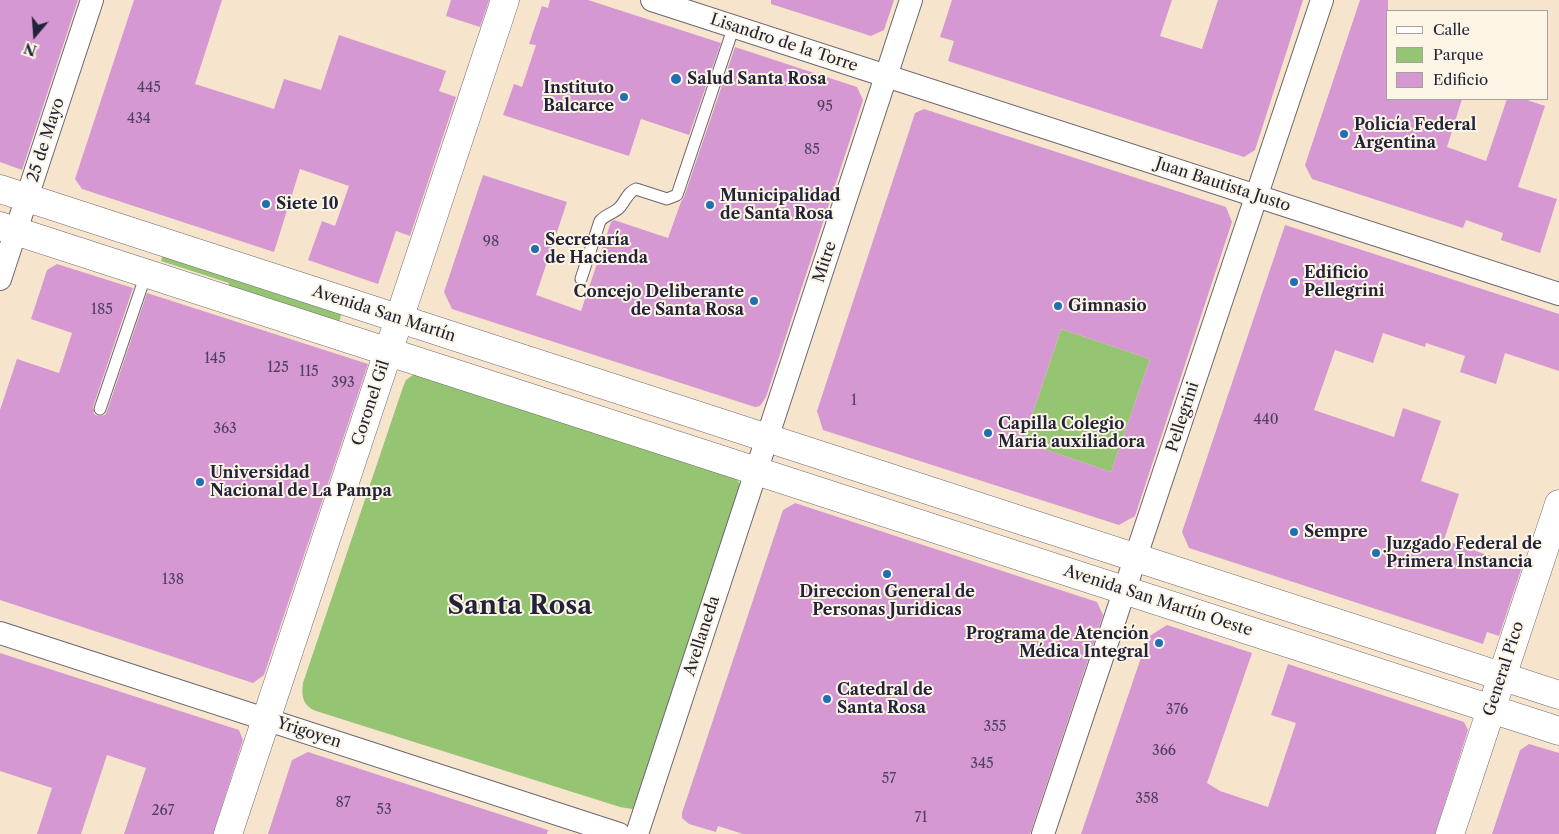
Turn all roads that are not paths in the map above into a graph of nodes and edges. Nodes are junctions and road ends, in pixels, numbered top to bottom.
1 (92, 0) edge
2 (505, 0) edge
3 (652, 0) edge
4 (911, 0) edge
5 (1322, 0) edge
6 (734, 26) junction
7 (886, 76) junction
8 (0, 189) edge
9 (1257, 196) junction
10 (27, 198) junction
11 (8, 229) edge
12 (146, 274) junction
13 (0, 279) edge
14 (580, 279) dead end
15 (1559, 294) edge
16 (399, 319) junction
17 (388, 352) junction
18 (544, 366) junction
19 (622, 391) junction
20 (533, 399) junction
21 (100, 408) dead end
22 (611, 425) junction
23 (767, 438) junction
24 (756, 471) junction
25 (1559, 504) edge
26 (1136, 558) junction
27 (1125, 591) junction
28 (0, 633) edge
29 (1502, 676) junction
30 (1559, 695) edge
31 (1491, 709) junction
32 (266, 720) junction
33 (1559, 731) edge
34 (228, 834) edge
35 (619, 834) edge
36 (637, 834) edge
37 (1044, 834) edge
38 (1450, 834) edge

1 - 10 street, 25 de Mayo
2 - 16 main road, Coronel Gil
3 - 6 street, Lisandro de la Torre
4 - 7 street, Mitre
5 - 9 street, Pellegrini
6 - 7 street, Lisandro de la Torre
6 - 14 lane
7 - 9 street, Juan Bautista Justo
7 - 23 street, Mitre
8 - 10 main road, Avenida San Martín
9 - 15 street, Juan Bautista Justo
9 - 26 street, Pellegrini
10 - 11 street, 25 de Mayo
10 - 16 main road, Avenida San Martín
11 - 12 main road
11 - 13 street, 25 de Mayo
12 - 17 main road
12 - 21 lane
16 - 17 main road, Coronel Gil
16 - 18 main road, Avenida San Martín
17 - 20 main road
17 - 32 main road, Coronel Gil
18 - 19 main road, Avenida San Martín
18 - 20 main road
19 - 22 main road
19 - 23 main road, Avenida San Martín
20 - 22 main road
22 - 24 main road
23 - 24 street, Avellaneda
23 - 26 main road
24 - 27 main road, Avenida San Martín Oeste
24 - 36 street, Avellaneda
25 - 29 main road, General Pico
26 - 27 street, Pellegrini
26 - 29 main road
27 - 31 main road, Avenida San Martín Oeste
27 - 37 street, Pellegrini
28 - 32 street, Yrigoyen
29 - 30 main road
29 - 31 main road, General Pico
31 - 33 main road, Avenida San Martín Oeste
31 - 38 main road, General Pico
32 - 34 main road, Coronel Gil
32 - 35 street, Yrigoyen

